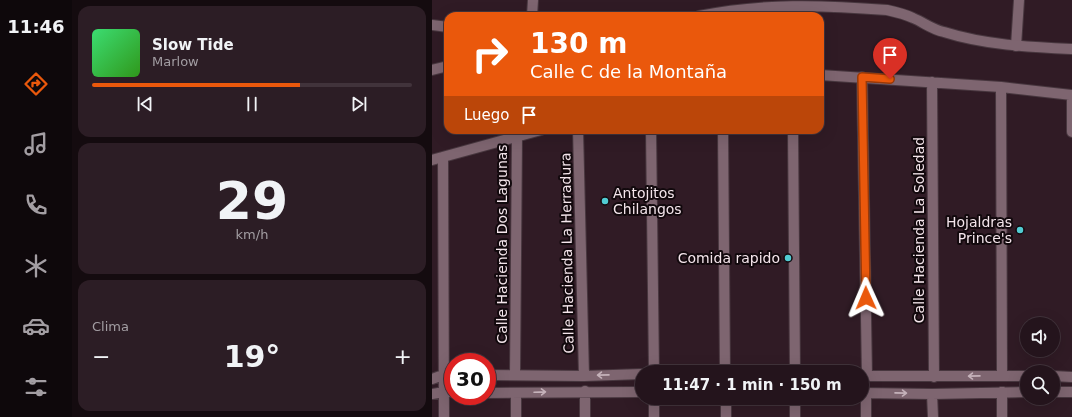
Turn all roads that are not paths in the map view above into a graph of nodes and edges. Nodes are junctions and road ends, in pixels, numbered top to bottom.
1 (533, 0) edge
2 (1018, 0) edge
3 (532, 12) edge
4 (728, 12) edge
5 (432, 25) edge
6 (444, 26) edge
7 (1016, 46) junction
8 (1072, 49) edge
9 (444, 67) edge
10 (432, 70) edge
11 (824, 75) edge
12 (862, 77) junction
13 (932, 82) junction
14 (1001, 87) junction
15 (1072, 95) edge
16 (1072, 132) edge
17 (527, 134) edge
18 (578, 134) edge
19 (651, 134) edge
20 (723, 134) edge
21 (793, 134) edge
22 (517, 137) junction
23 (443, 157) junction
24 (432, 160) edge
25 (447, 353) edge
26 (654, 365) edge
27 (725, 365) edge
28 (795, 365) edge
29 (865, 365) edge
30 (635, 374) edge
31 (496, 375) edge
32 (515, 375) junction
33 (444, 376) edge
34 (584, 376) junction
35 (869, 376) edge
36 (1002, 376) junction
37 (1020, 376) edge
38 (1060, 376) edge
39 (934, 377) junction
40 (1072, 377) edge
41 (432, 379) edge
42 (585, 391) junction
43 (444, 392) edge
44 (496, 392) edge
45 (635, 392) edge
46 (1002, 392) junction
47 (1020, 392) edge
48 (1060, 392) edge
49 (1072, 392) edge
50 (516, 393) junction
51 (869, 393) edge
52 (432, 394) edge
53 (932, 394) junction
54 (446, 405) edge
55 (654, 405) edge
56 (726, 405) edge
57 (795, 405) edge
58 (865, 405) edge
59 (444, 417) edge
60 (516, 417) edge
61 (585, 417) edge
62 (654, 417) edge
63 (726, 417) edge
64 (795, 417) edge
65 (866, 417) edge
66 (933, 417) edge
67 (1002, 417) edge

1 - 3 street
2 - 7 street
4 - 7 street
5 - 6 street
7 - 8 street
9 - 10 street
11 - 12 street
12 - 13 street
12 - 29 street
13 - 14 street
13 - 39 street, Calle Hacienda La Soledad
14 - 15 street
14 - 36 street
15 - 16 street
17 - 22 street
18 - 34 street, Calle Hacienda La Herradura
19 - 26 street
20 - 27 street
21 - 28 street
22 - 23 street
22 - 32 street, Calle Hacienda Dos Lagunas
23 - 24 street
23 - 25 street
30 -> 34 street
31 - 32 street
32 - 34 street
33 - 41 street
35 - 39 street
36 - 37 street
36 -> 39 street
38 - 40 street
42 - 45 street
50 -> 42 street
42 - 61 street
43 - 52 street
44 - 50 street
46 - 47 street
46 - 53 street
46 - 67 street
48 - 49 street
50 - 60 street
51 -> 53 street
53 - 66 street
54 - 59 street
55 - 62 street
56 - 63 street
57 - 64 street
58 - 65 street

